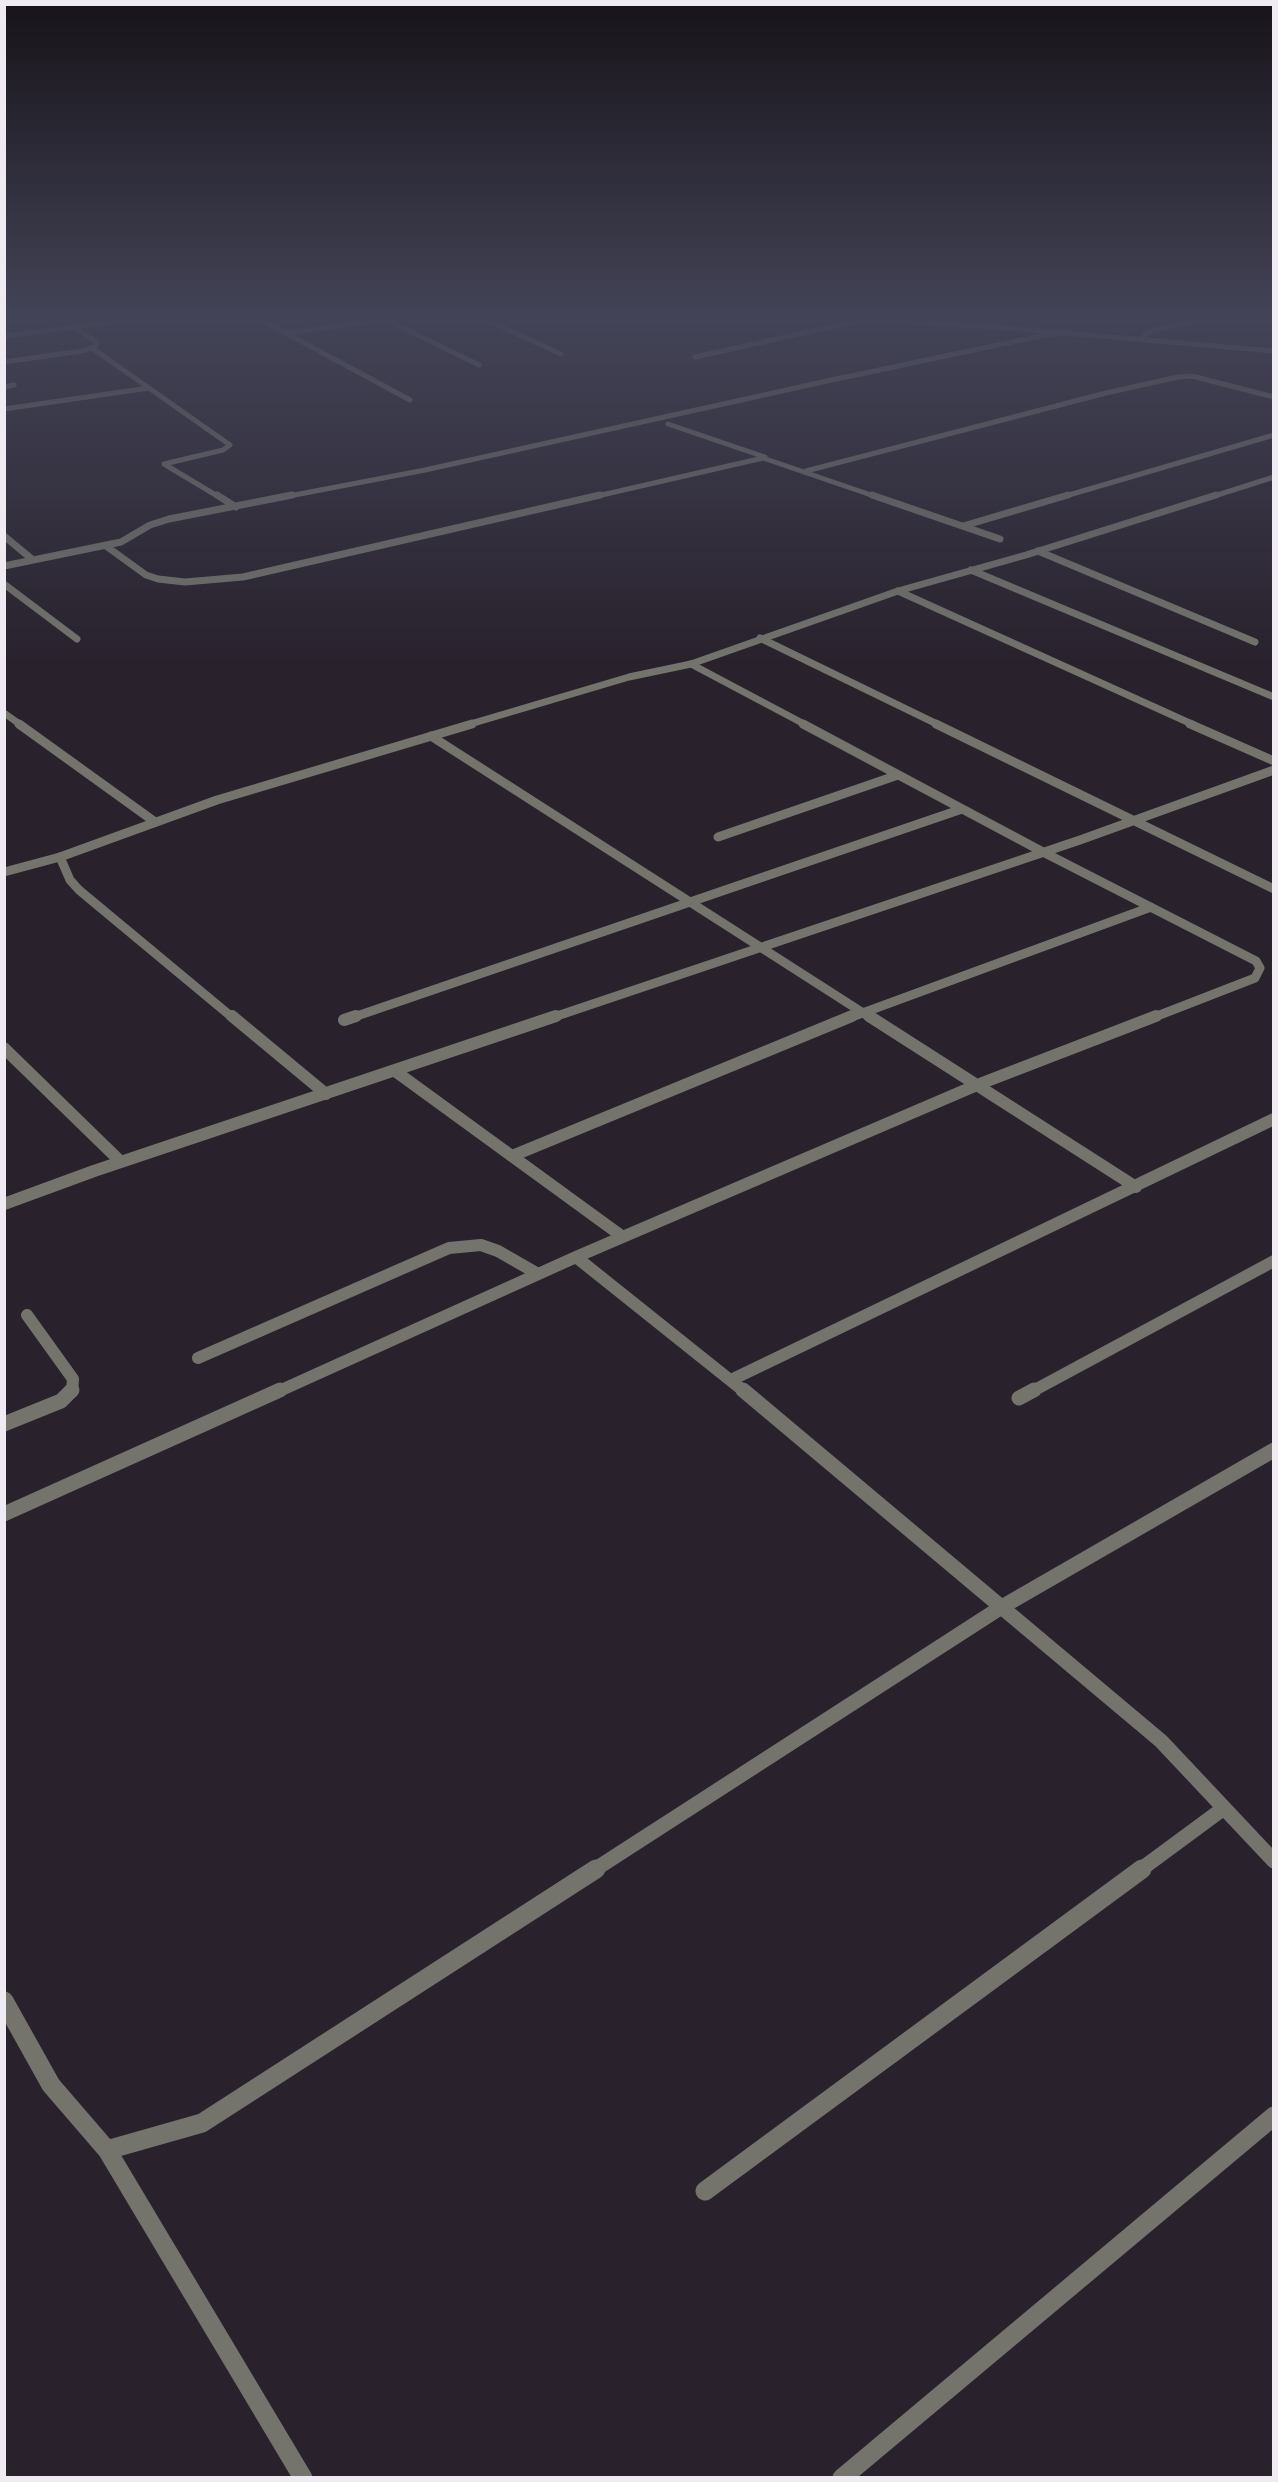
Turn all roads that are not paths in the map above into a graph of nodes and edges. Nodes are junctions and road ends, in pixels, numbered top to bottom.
1 (214, 434) edge
2 (589, 434) edge
3 (696, 434) edge
4 (950, 434) edge
5 (1274, 435) edge
6 (766, 458) junction
7 (805, 472) junction
8 (1273, 477) edge
9 (236, 507) junction
10 (963, 526) junction
11 (4, 536) edge
12 (1000, 539) dead end
13 (106, 546) junction
14 (1038, 551) junction
15 (33, 560) junction
16 (4, 566) edge
17 (971, 570) junction
18 (4, 584) edge
19 (898, 591) junction
20 (760, 638) junction
21 (77, 639) dead end
22 (1255, 642) dead end
23 (691, 664) junction
24 (1274, 697) edge
25 (4, 713) edge
26 (431, 736) junction
27 (1274, 761) edge
28 (1274, 770) edge
29 (898, 775) junction
30 (962, 809) junction
31 (1133, 820) junction
32 (155, 822) junction
33 (718, 837) dead end
34 (1043, 852) junction
35 (60, 857) junction
36 (4, 872) edge
37 (1274, 889) edge
38 (690, 902) junction
39 (1151, 907) junction
40 (761, 948) junction
41 (862, 1012) junction
42 (344, 1020) dead end
43 (4, 1048) edge
44 (395, 1071) junction
45 (977, 1086) junction
46 (326, 1094) junction
47 (1274, 1119) edge
48 (512, 1156) junction
49 (122, 1162) junction
50 (1136, 1186) junction
51 (4, 1204) edge
52 (623, 1237) junction
53 (576, 1257) junction
54 (1274, 1261) edge
55 (538, 1274) junction
56 (27, 1315) dead end
57 (198, 1358) dead end
58 (732, 1380) junction
59 (1019, 1398) dead end
60 (4, 1424) edge
61 (1274, 1450) edge
62 (4, 1514) edge
63 (1000, 1608) junction
64 (1224, 1808) junction
65 (1274, 1861) edge
66 (4, 2001) edge
67 (1274, 2116) edge
68 (107, 2150) junction
69 (705, 2191) dead end
70 (303, 2478) edge
71 (842, 2478) edge

1 - 9 street
2 - 9 street
3 - 6 street
4 - 7 street
5 - 10 street
6 - 7 street
6 - 13 street
7 - 10 street
8 - 14 street
9 - 13 street
10 - 12 street
11 - 15 street
13 - 15 street
14 - 17 street
14 - 22 street
15 - 16 street
17 - 19 street
17 - 24 street
18 - 21 street
19 - 20 street
19 - 27 street
20 - 23 street
20 - 31 street
23 - 26 street
23 - 29 street
25 - 32 street
26 - 32 street
26 - 38 street
28 - 31 street
29 - 30 street
29 - 33 street
30 - 34 street
30 - 38 street
31 - 34 street
31 - 37 street
32 - 35 street
34 - 39 street
34 - 40 street
35 - 36 street
35 - 46 street
38 - 40 street
38 - 42 street
39 - 41 street
39 - 45 street
40 - 41 street
40 - 44 street
41 - 45 street
41 - 48 street
43 - 49 street
44 - 46 street
44 - 48 street
45 - 50 street
45 - 52 street
46 - 49 street
47 - 50 street
48 - 52 street
49 - 51 street
50 - 58 street
52 - 53 street
53 - 55 street
53 - 58 street
54 - 59 street
55 - 57 street
55 - 62 street
56 - 60 street
58 - 63 street
61 - 63 street
63 - 64 street
63 - 68 street
64 - 65 street
64 - 69 street
66 - 68 street
67 - 71 street
68 - 70 street

